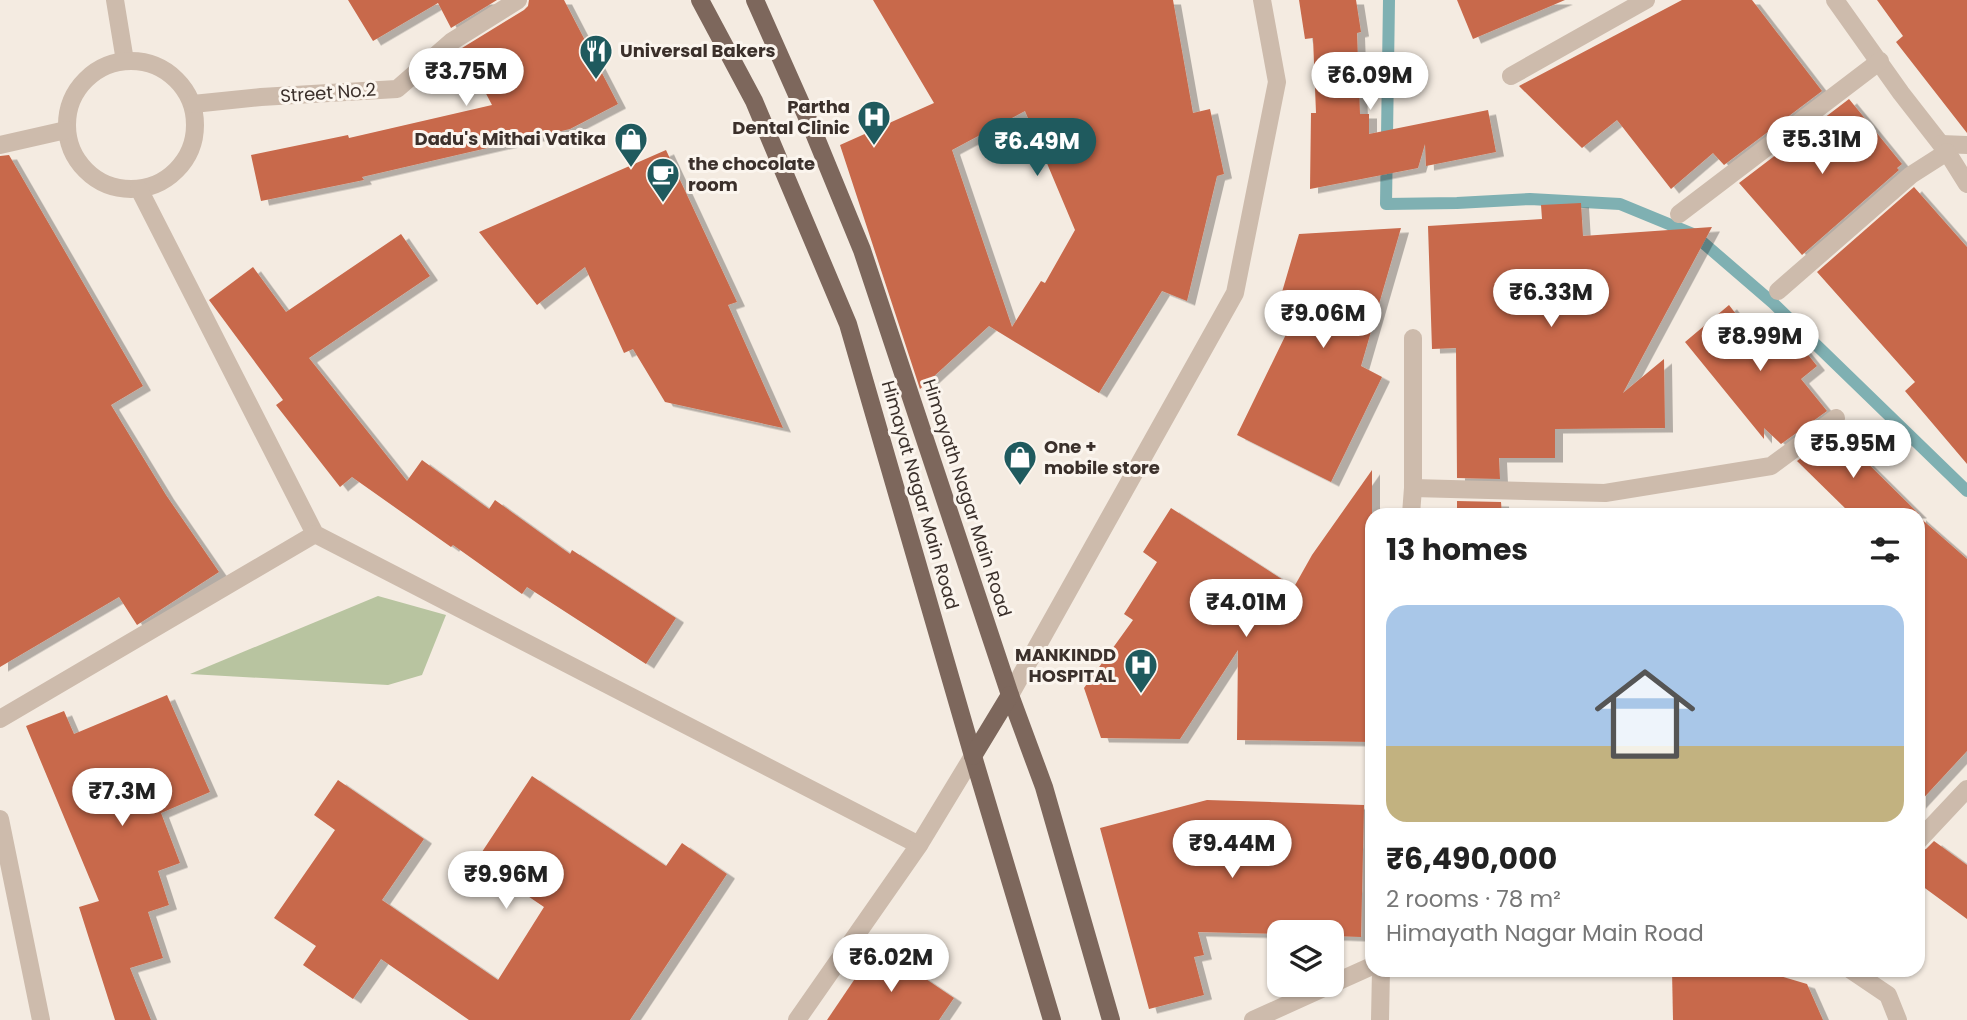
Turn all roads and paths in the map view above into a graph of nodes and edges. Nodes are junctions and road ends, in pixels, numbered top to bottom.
1 (115, 0) edge
2 (518, 0) edge
3 (700, 0) edge
4 (755, 0) edge
5 (1262, 0) edge
6 (1646, 0) edge
7 (1835, 0) edge
8 (125, 61) junction
9 (1880, 61) junction
10 (1511, 76) dead end
11 (193, 104) junction
12 (66, 130) junction
13 (0, 145) edge
14 (1967, 145) edge
15 (1944, 148) junction
16 (1967, 184) edge
17 (139, 189) junction
18 (1679, 214) dead end
19 (1778, 291) dead end
20 (1413, 338) dead end
21 (1836, 418) dead end
22 (1413, 488) junction
23 (1411, 508) edge
24 (315, 534) junction
25 (1010, 695) junction
26 (0, 719) edge
27 (973, 756) junction
28 (1967, 789) edge
29 (0, 819) edge
30 (1925, 834) edge
31 (919, 845) junction
32 (1365, 969) edge
33 (1381, 977) edge
34 (1861, 977) edge
35 (1344, 979) edge
36 (1304, 997) edge
37 (41, 1020) edge
38 (797, 1020) edge
39 (1052, 1020) edge
40 (1111, 1020) edge
41 (1253, 1020) edge
42 (1380, 1020) edge
43 (1898, 1020) edge

1 - 8 street
2 - 11 street, Street No.2
3 - 27 main road, Himayat Nagar Main Road
4 - 25 main road, Himayath Nagar Main Road
5 - 25 street
6 - 10 street
7 - 9 street
8 - 11 street
8 - 12 street
9 - 15 street
9 - 18 street
11 - 17 street
12 - 13 street
12 - 17 street
14 - 15 street
15 - 16 street
15 - 19 street
17 - 24 street
20 - 22 street
21 - 22 street
22 - 23 street
24 - 26 street
24 - 31 street
25 - 27 main road
25 - 40 main road, Himayath Nagar Main Road
27 - 31 street
27 - 39 main road, Himayat Nagar Main Road
28 - 30 street
29 - 37 street
31 - 38 street
32 - 35 street
33 - 42 street
34 - 43 street
36 - 41 street

